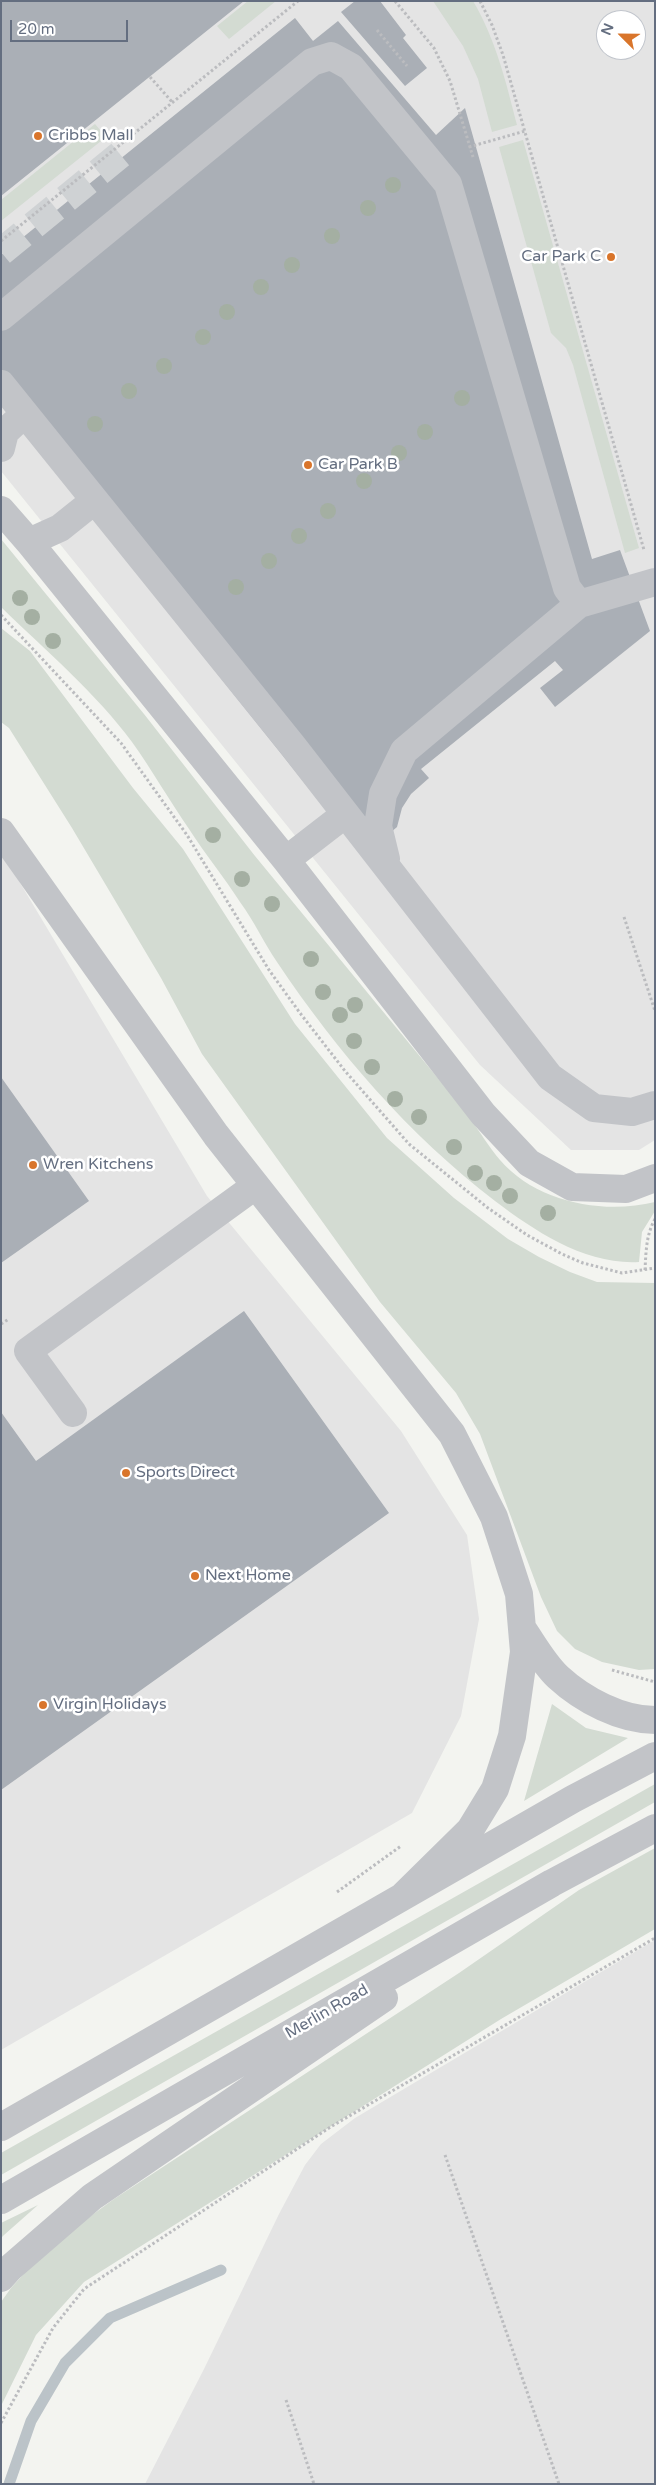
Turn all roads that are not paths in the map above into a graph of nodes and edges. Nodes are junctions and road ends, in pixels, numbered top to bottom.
1 (1, 317) edge
2 (1, 384) edge
3 (90, 504) dead end
4 (2, 507) edge
5 (29, 542) junction
6 (654, 582) edge
7 (579, 604) junction
8 (339, 819) dead end
9 (1, 832) edge
10 (286, 860) junction
11 (388, 868) junction
12 (655, 1106) edge
13 (655, 1178) edge
14 (255, 1186) junction
15 (73, 1412) dead end
16 (522, 1628) junction
17 (655, 1720) edge
18 (655, 1756) edge
19 (655, 1828) edge
20 (552, 1882) junction
21 (404, 1896) junction
22 (1, 2127) edge
23 (1, 2200) edge
24 (1, 2278) edge

1 - 7 street
2 - 11 street
3 - 5 street
4 - 5 street
5 - 10 street
6 - 7 street
7 - 11 street
8 - 10 street
9 - 14 street
10 - 13 street
11 - 12 street
14 - 15 street
14 - 16 street
16 - 17 street
16 - 21 street
18 - 21 street
19 - 20 street, Merlin Road
20 - 23 street, Merlin Road
20 - 24 street
21 - 22 street

